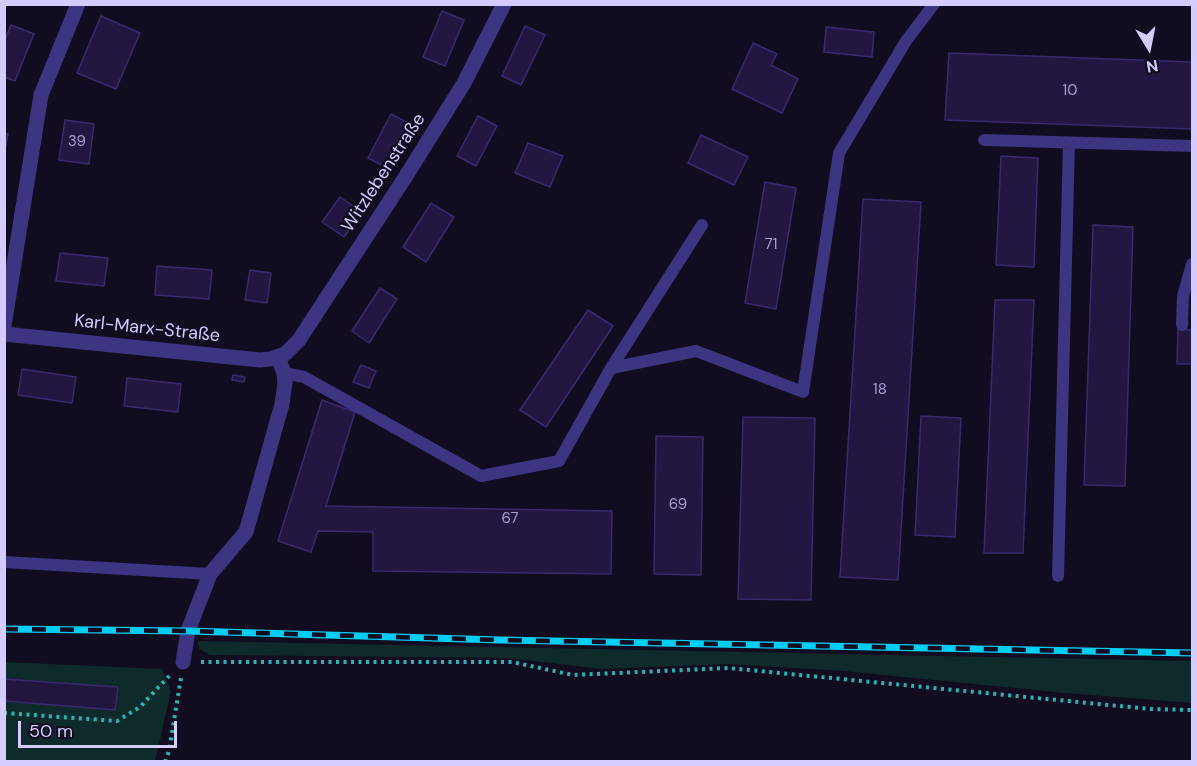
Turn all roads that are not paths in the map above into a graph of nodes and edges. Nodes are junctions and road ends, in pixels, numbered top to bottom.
1 (78, 4) edge
2 (504, 4) edge
3 (934, 4) edge
4 (984, 140) dead end
5 (1069, 143) junction
6 (1192, 146) edge
7 (702, 225) dead end
8 (1192, 264) edge
9 (1182, 325) dead end
10 (4, 326) edge
11 (4, 334) edge
12 (281, 356) junction
13 (611, 368) junction
14 (284, 373) junction
15 (4, 562) edge
16 (210, 574) junction
17 (1058, 576) dead end
18 (183, 662) road end

1 - 10 street
2 - 12 street, Witzlebenstraße
3 - 13 lane
4 - 5 lane
5 - 6 lane
5 - 17 lane
7 - 13 lane
8 - 9 lane
11 - 12 street, Karl-Marx-Straße
12 - 14 street
13 - 14 lane
14 - 16 street
15 - 16 lane
16 - 18 street

